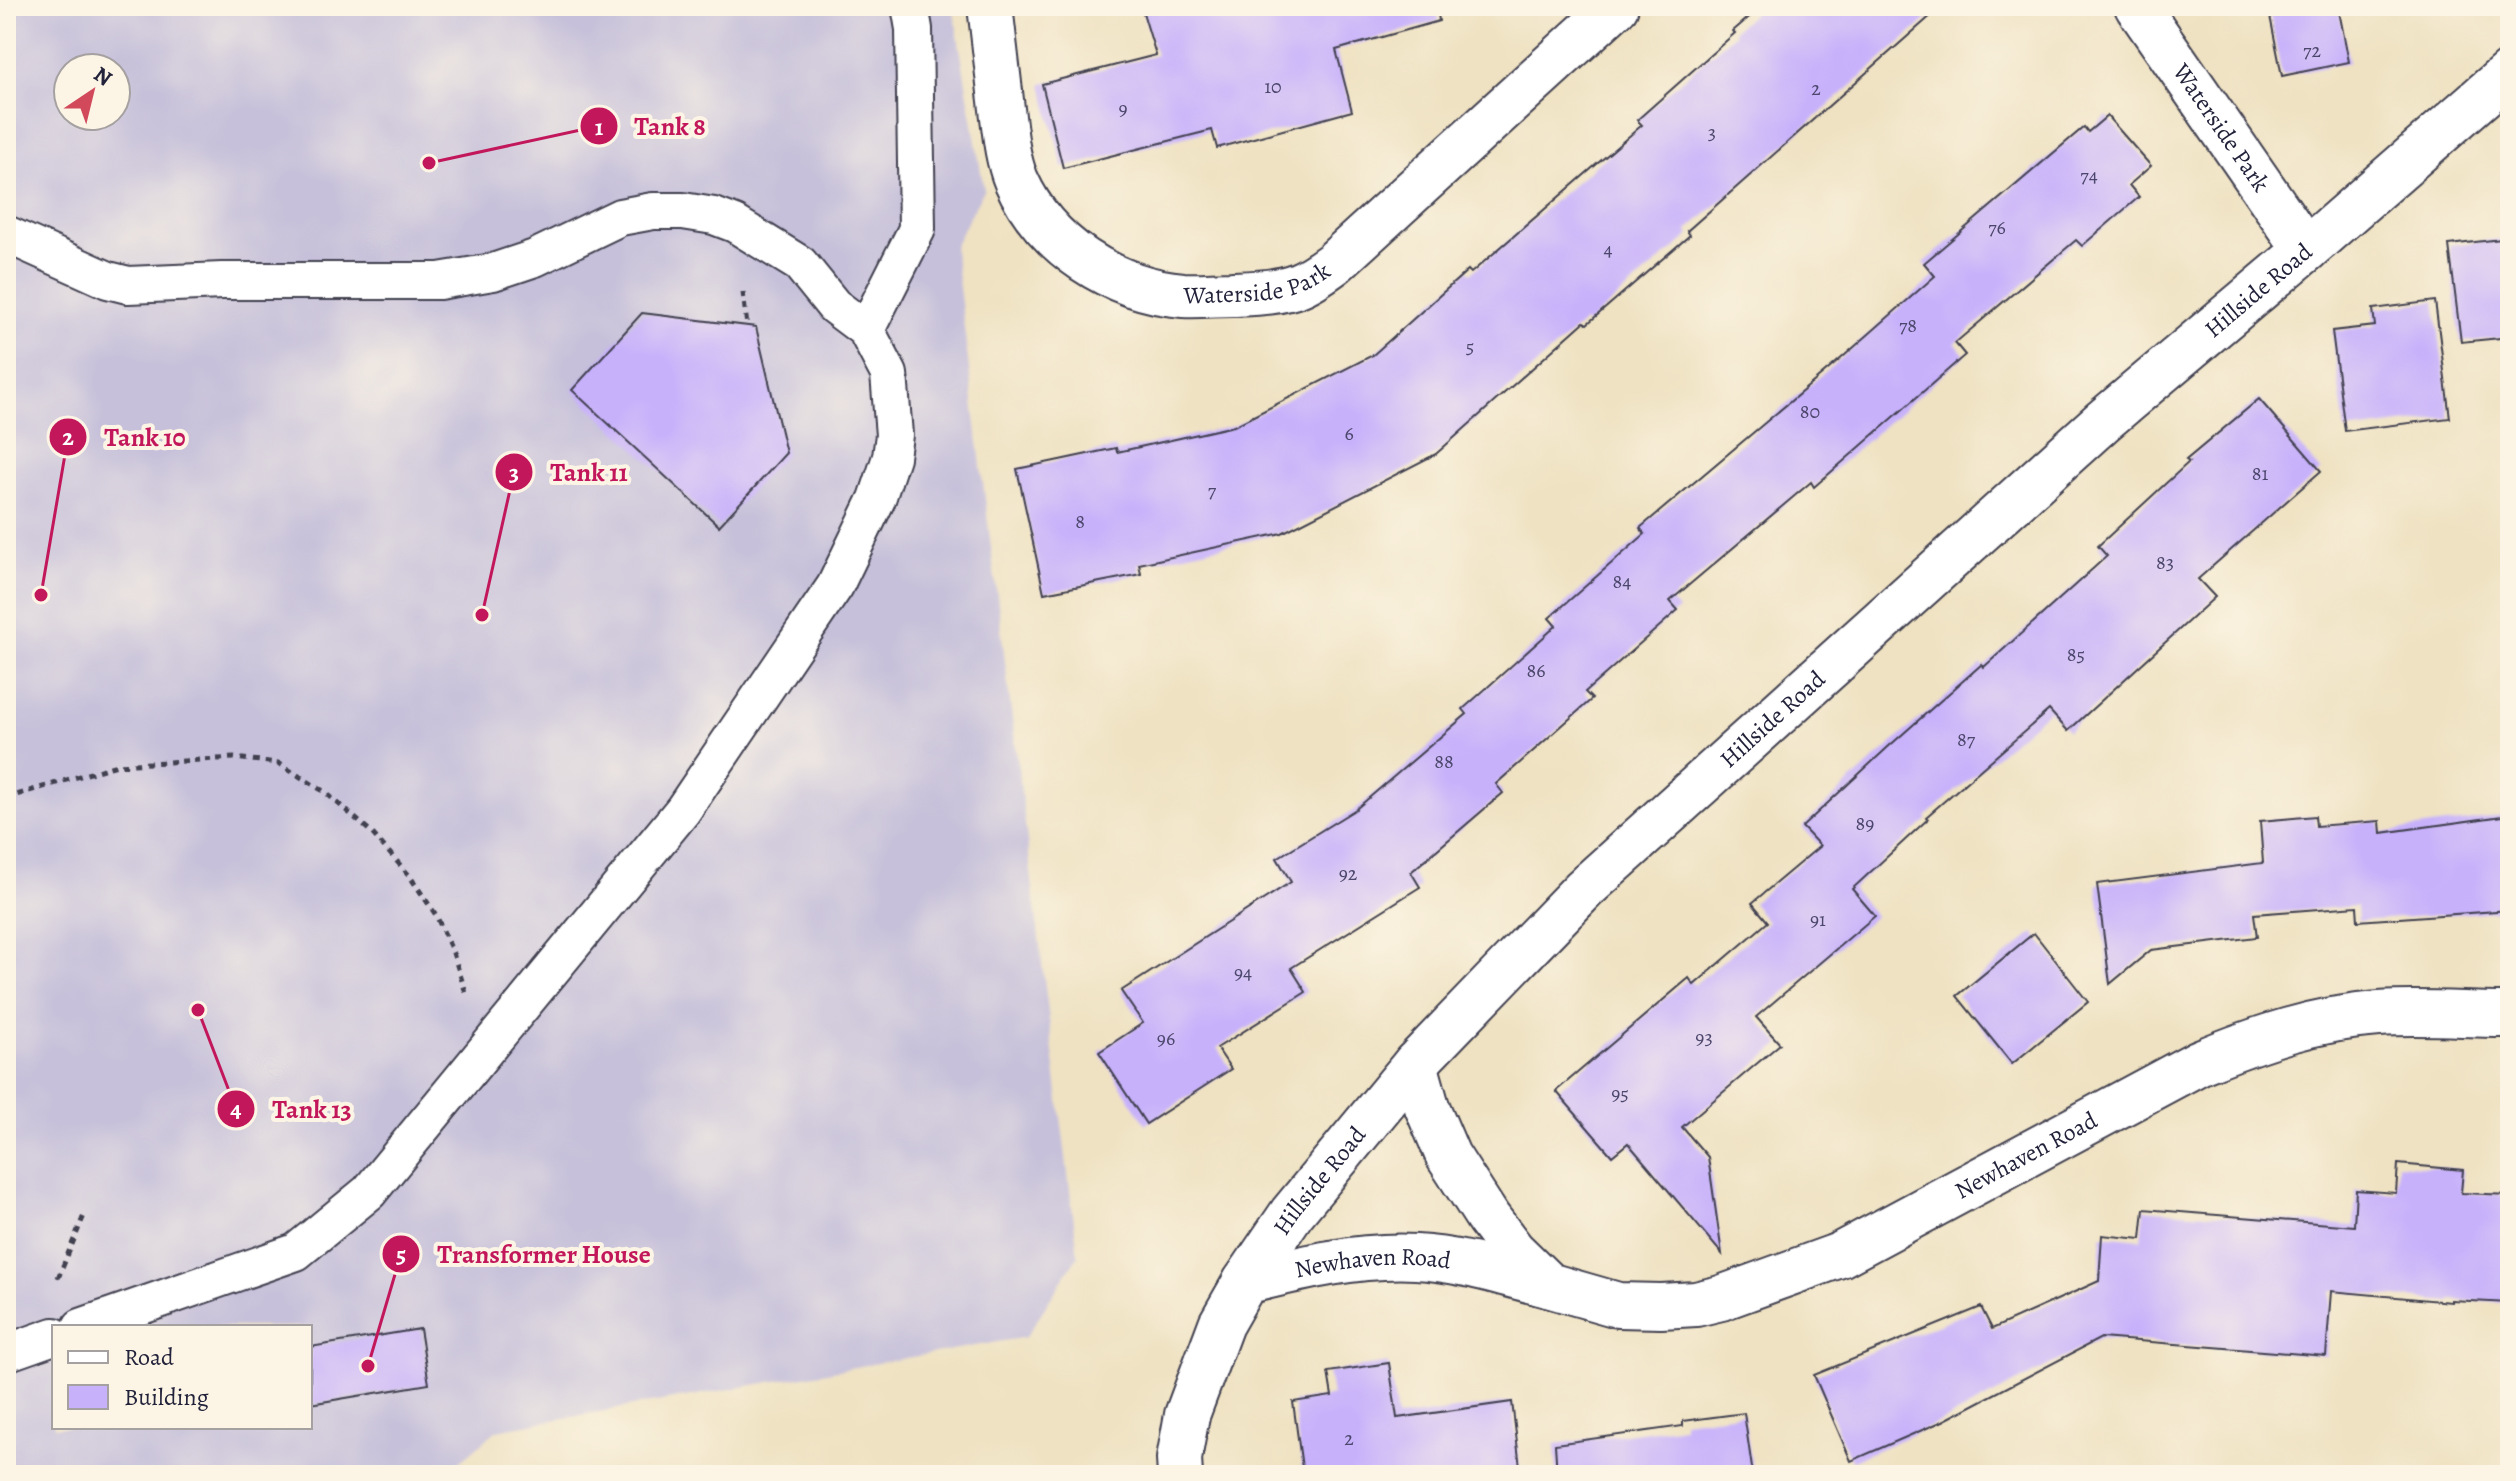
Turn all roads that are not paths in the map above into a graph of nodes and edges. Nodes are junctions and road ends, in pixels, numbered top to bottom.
1 (910, 6) edge
2 (990, 6) edge
3 (1616, 6) edge
4 (2137, 6) edge
5 (2510, 72) edge
6 (6, 234) edge
7 (2306, 250) junction
8 (866, 330) junction
9 (2510, 1015) edge
10 (1415, 1064) junction
11 (1245, 1282) junction
12 (1548, 1285) junction
13 (87, 1325) edge
14 (52, 1337) edge
15 (6, 1353) edge
16 (1180, 1475) edge

1 - 8 lane
2 - 3 street, Waterside Park
4 - 7 street, Waterside Park
5 - 7 street, Hillside Road
6 - 8 lane
7 - 10 street, Hillside Road
8 - 13 lane
9 - 12 street, Newhaven Road
10 - 11 street, Hillside Road
10 - 12 street, Newhaven Road
11 - 12 street, Newhaven Road
11 - 16 street, Hillside Road
14 - 15 lane

